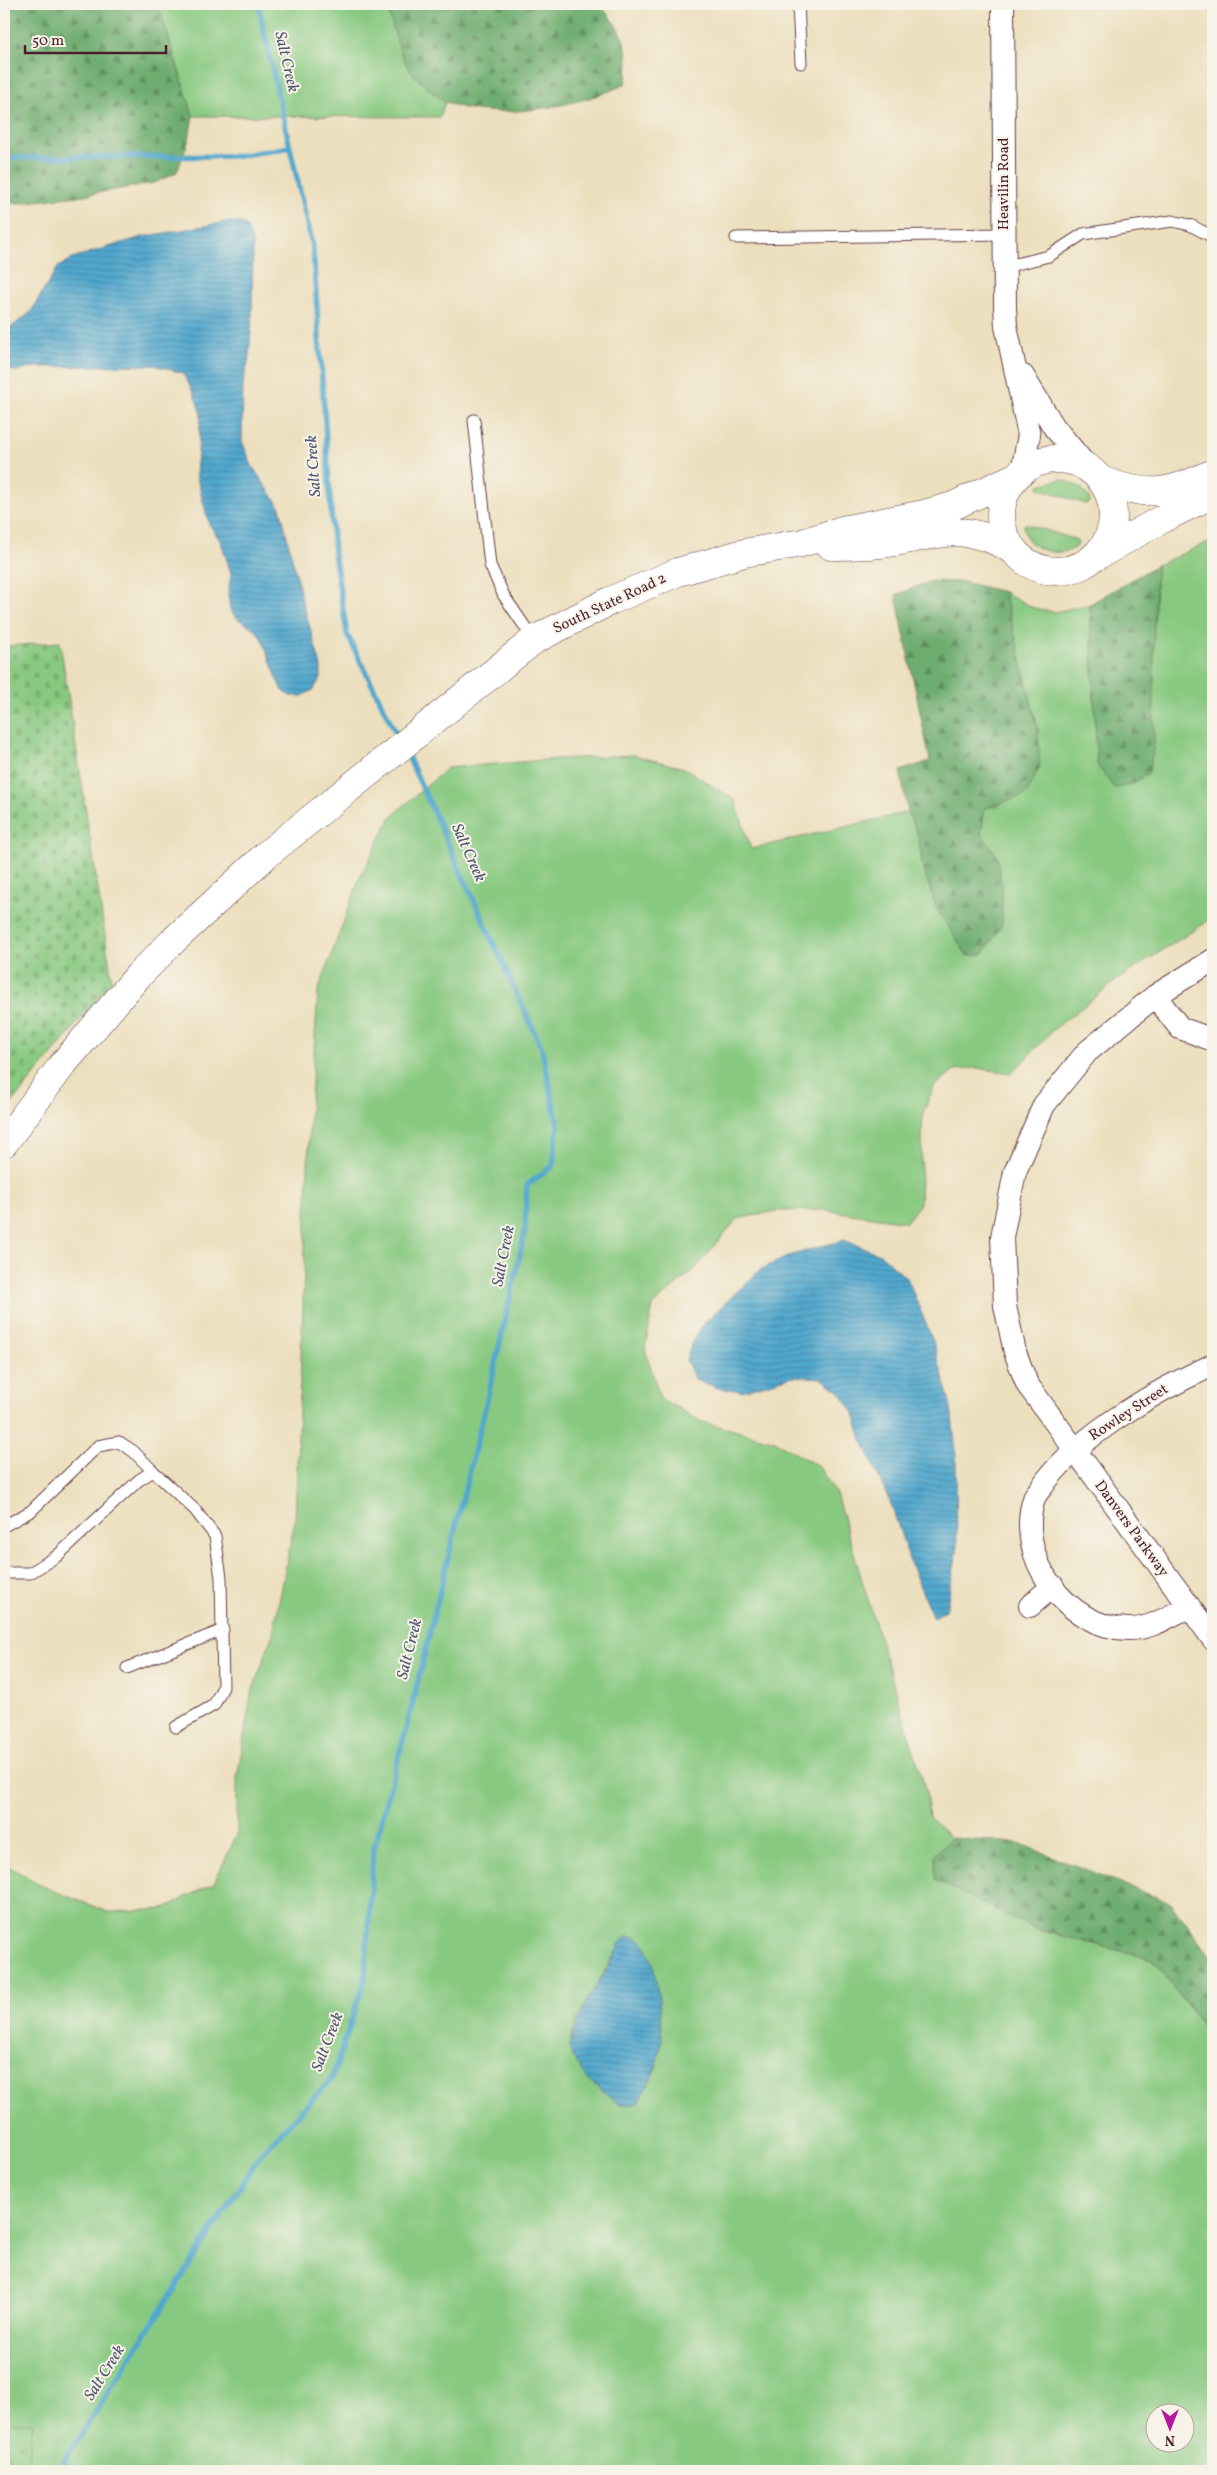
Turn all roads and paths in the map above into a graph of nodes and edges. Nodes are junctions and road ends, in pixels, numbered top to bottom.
1 (798, 4) edge
2 (1004, 4) edge
3 (801, 62) dead end
4 (1004, 234) junction
5 (1213, 237) edge
6 (736, 238) dead end
7 (1004, 267) junction
8 (1015, 362) junction
9 (474, 420) dead end
10 (1213, 473) edge
11 (1018, 474) junction
12 (1094, 474) junction
13 (1213, 494) edge
14 (802, 543) junction
15 (1011, 548) junction
16 (1096, 556) junction
17 (534, 640) junction
18 (1213, 960) edge
19 (1155, 996) junction
20 (1213, 1040) edge
21 (4, 1142) edge
22 (1213, 1364) edge
23 (1074, 1451) junction
24 (153, 1471) junction
25 (4, 1526) edge
26 (4, 1574) edge
27 (1053, 1586) junction
28 (1030, 1606) dead end
29 (1188, 1607) junction
30 (223, 1630) junction
31 (1213, 1639) edge
32 (127, 1668) dead end
33 (176, 1727) dead end

1 - 3 lane
2 - 4 street, Heavilin Road
4 - 6 lane
4 - 7 street, Heavilin Road
5 - 7 lane
7 - 8 street, Heavilin Road
8 - 11 street, Heavilin Road
8 - 12 street, Heavilin Road
9 - 17 lane
10 - 12 main road
11 - 12 main road
11 - 14 main road, South State Road 2
11 - 15 main road
12 - 16 main road
13 - 16 main road
14 - 15 main road, South State Road 2
14 - 17 main road, South State Road 2
15 - 16 main road
17 - 21 main road, South State Road 2
18 - 19 street, Danvers Parkway
19 - 20 street
19 - 23 street, Danvers Parkway
22 - 23 street, Rowley Street
23 - 27 street
23 - 29 street, Danvers Parkway
24 - 25 lane
24 - 26 lane
24 - 30 lane
27 - 28 street
27 - 29 street
29 - 31 street, Danvers Parkway
30 - 32 lane
30 - 33 lane

